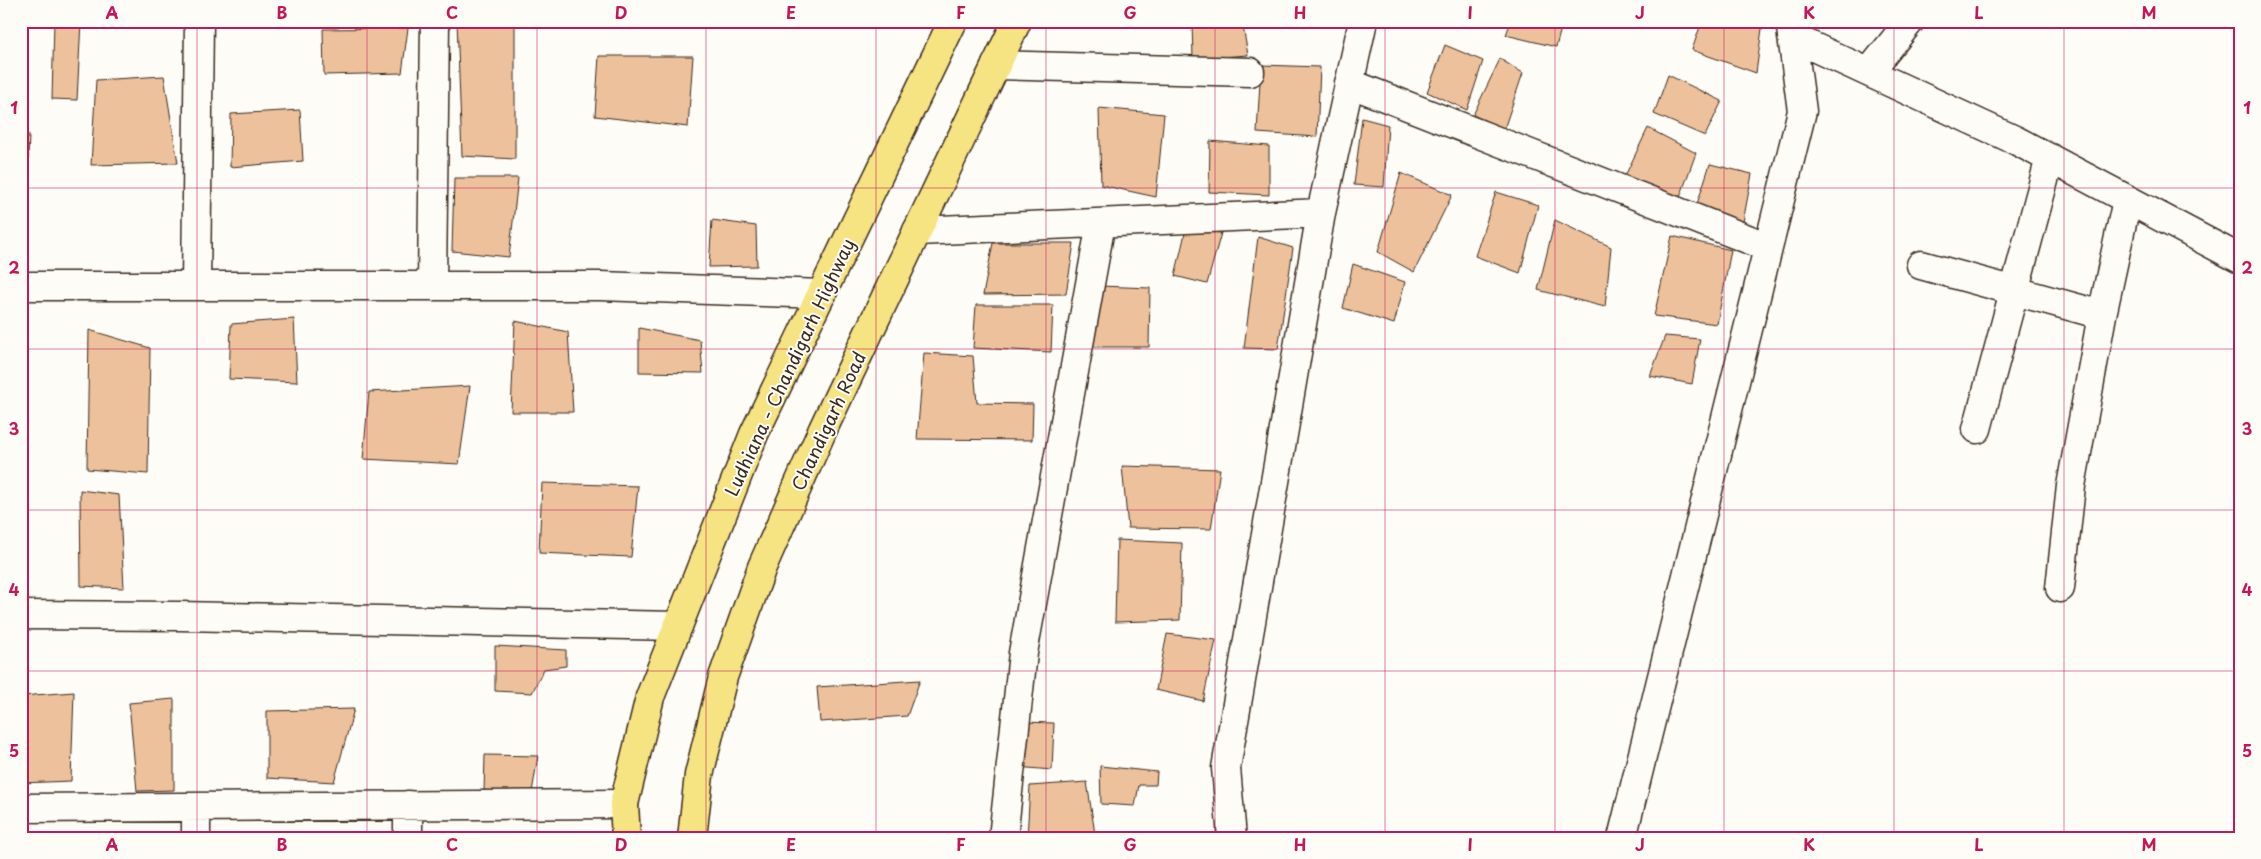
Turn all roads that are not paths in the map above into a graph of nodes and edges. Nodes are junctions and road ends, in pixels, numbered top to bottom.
1 (199, 21) edge
2 (435, 21) edge
3 (953, 21) edge
4 (1016, 21) edge
5 (1363, 21) edge
6 (1910, 21) edge
7 (1791, 29) edge
8 (996, 65) junction
9 (1250, 72) dead end
10 (1869, 72) junction
11 (1349, 83) junction
12 (2050, 158) junction
13 (2127, 200) junction
14 (1321, 213) junction
15 (1101, 223) junction
16 (917, 231) junction
17 (1768, 247) junction
18 (2240, 259) edge
19 (1920, 265) dead end
20 (21, 286) edge
21 (196, 286) junction
22 (432, 286) junction
23 (2014, 292) junction
24 (822, 294) junction
25 (2102, 315) junction
26 (1977, 429) dead end
27 (2060, 588) dead end
28 (21, 615) edge
29 (678, 626) junction
30 (624, 804) junction
31 (408, 805) junction
32 (196, 807) junction
33 (21, 808) edge
34 (196, 838) edge
35 (408, 838) edge
36 (626, 838) edge
37 (692, 838) edge
38 (1003, 838) edge
39 (1232, 838) edge
40 (1622, 838) edge

1 - 21 street
2 - 22 street
3 - 24 main road, Ludhiana - Chandigarh Highway
4 - 8 main road, Chandigarh Road
5 - 11 street
6 - 10 street
7 - 10 street
7 - 17 street
8 - 9 street
8 - 16 main road, Chandigarh Road
10 - 12 street
11 - 14 street
11 - 17 street
12 - 13 street
12 - 23 street
13 - 18 street
13 - 25 street
14 - 15 street
14 - 39 street
15 - 16 street
15 - 38 street
16 - 37 main road, Chandigarh Road
17 - 40 street
19 - 23 street
20 - 21 street
21 - 22 street
22 - 24 street
23 - 25 street
23 - 26 street
24 - 29 main road, Ludhiana - Chandigarh Highway
25 - 27 street
28 - 29 street
29 - 30 main road, Ludhiana - Chandigarh Highway
30 - 31 street
30 - 36 main road, Ludhiana - Chandigarh Highway
31 - 32 street
31 - 35 street
32 - 33 street
32 - 34 street

